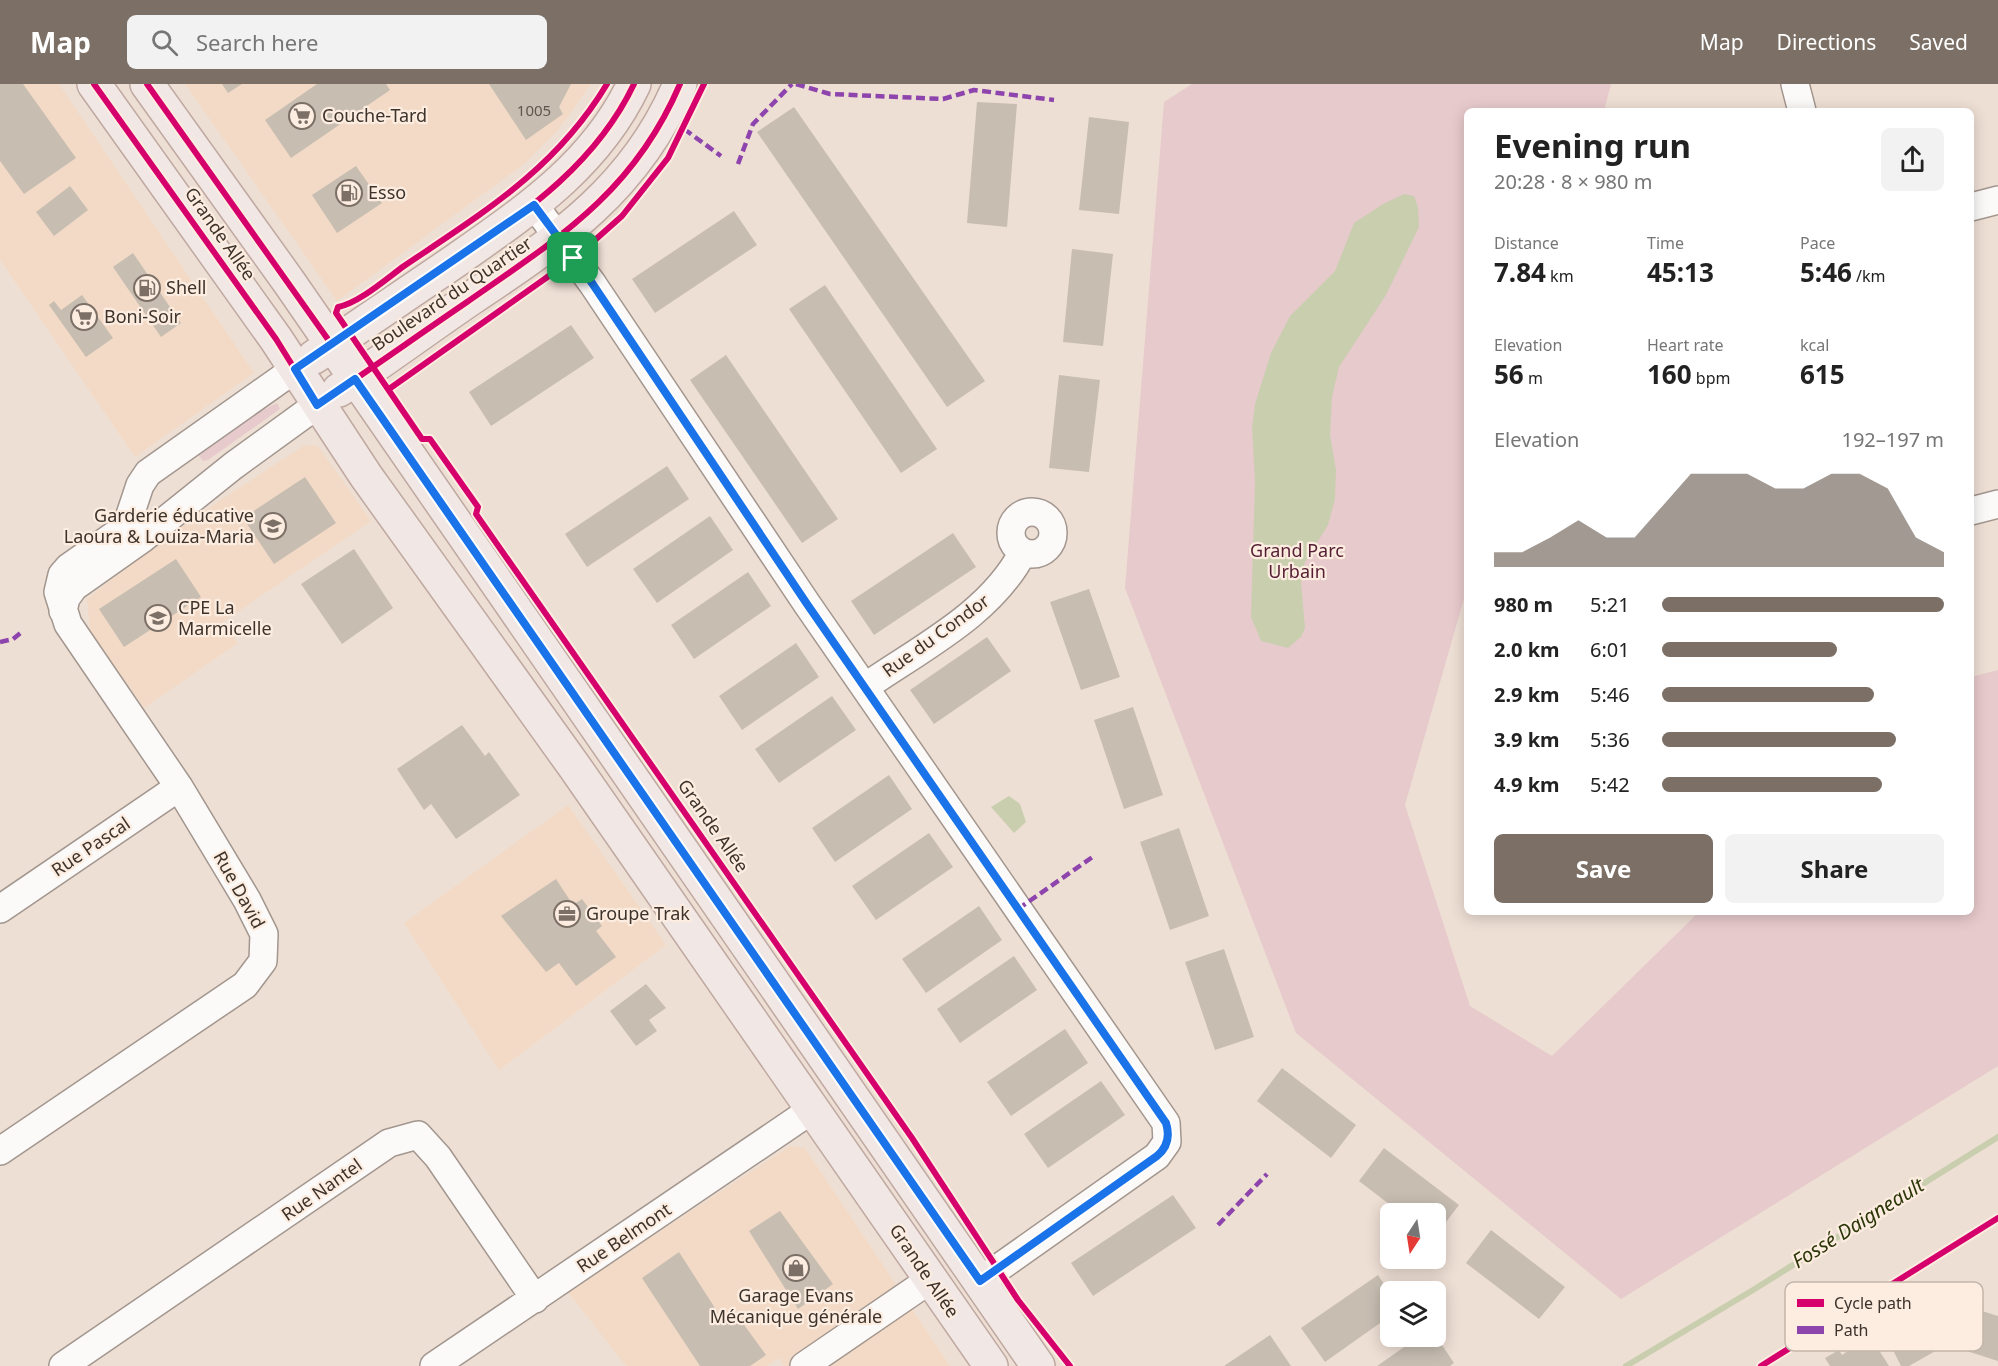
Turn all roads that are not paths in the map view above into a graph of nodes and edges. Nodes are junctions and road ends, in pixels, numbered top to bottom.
1 (94, 84) edge
2 (147, 84) edge
3 (634, 84) edge
4 (680, 84) edge
5 (1795, 84) edge
6 (1801, 108) edge
7 (1998, 200) edge
8 (534, 205) junction
9 (1974, 206) edge
10 (559, 238) junction
11 (332, 345) junction
12 (295, 369) junction
13 (355, 379) junction
14 (317, 405) junction
15 (1998, 504) edge
16 (1974, 510) edge
17 (1023, 552) dead end
18 (63, 610) junction
19 (865, 687) junction
20 (180, 787) junction
21 (1, 907) edge
22 (813, 1109) junction
23 (0, 1151) edge
24 (931, 1279) junction
25 (980, 1281) junction
26 (535, 1299) junction
27 (63, 1366) edge
28 (434, 1366) edge
29 (804, 1366) edge
30 (991, 1366) edge
31 (1038, 1366) edge

1 - 12 main road, Grande Allée
2 - 11 main road, Grande Allée
3 - 8 main road, Boulevard du Quartier
4 - 10 main road, Boulevard du Quartier
5 - 6 street
7 - 9 street
8 - 10 street
8 - 11 main road, Boulevard du Quartier
10 - 13 main road, Boulevard du Quartier
10 - 19 street
11 - 12 main road, Boulevard du Quartier
11 - 13 main road, Grande Allée
12 - 14 main road, Grande Allée
12 - 18 street
13 - 14 main road, Boulevard du Quartier
13 - 25 main road, Grande Allée
14 - 18 street
14 - 22 main road, Grande Allée
15 - 16 street
17 - 19 street, Rue du Condor
18 - 20 street, Rue David
19 - 25 street
20 - 21 street, Rue Pascal
20 - 23 street, Rue David
22 - 24 main road, Grande Allée
22 - 26 street, Rue Belmont
24 - 29 street
24 - 30 main road, Grande Allée
25 - 31 main road, Grande Allée
26 - 27 street, Rue Nantel
26 - 28 street, Rue Belmont

